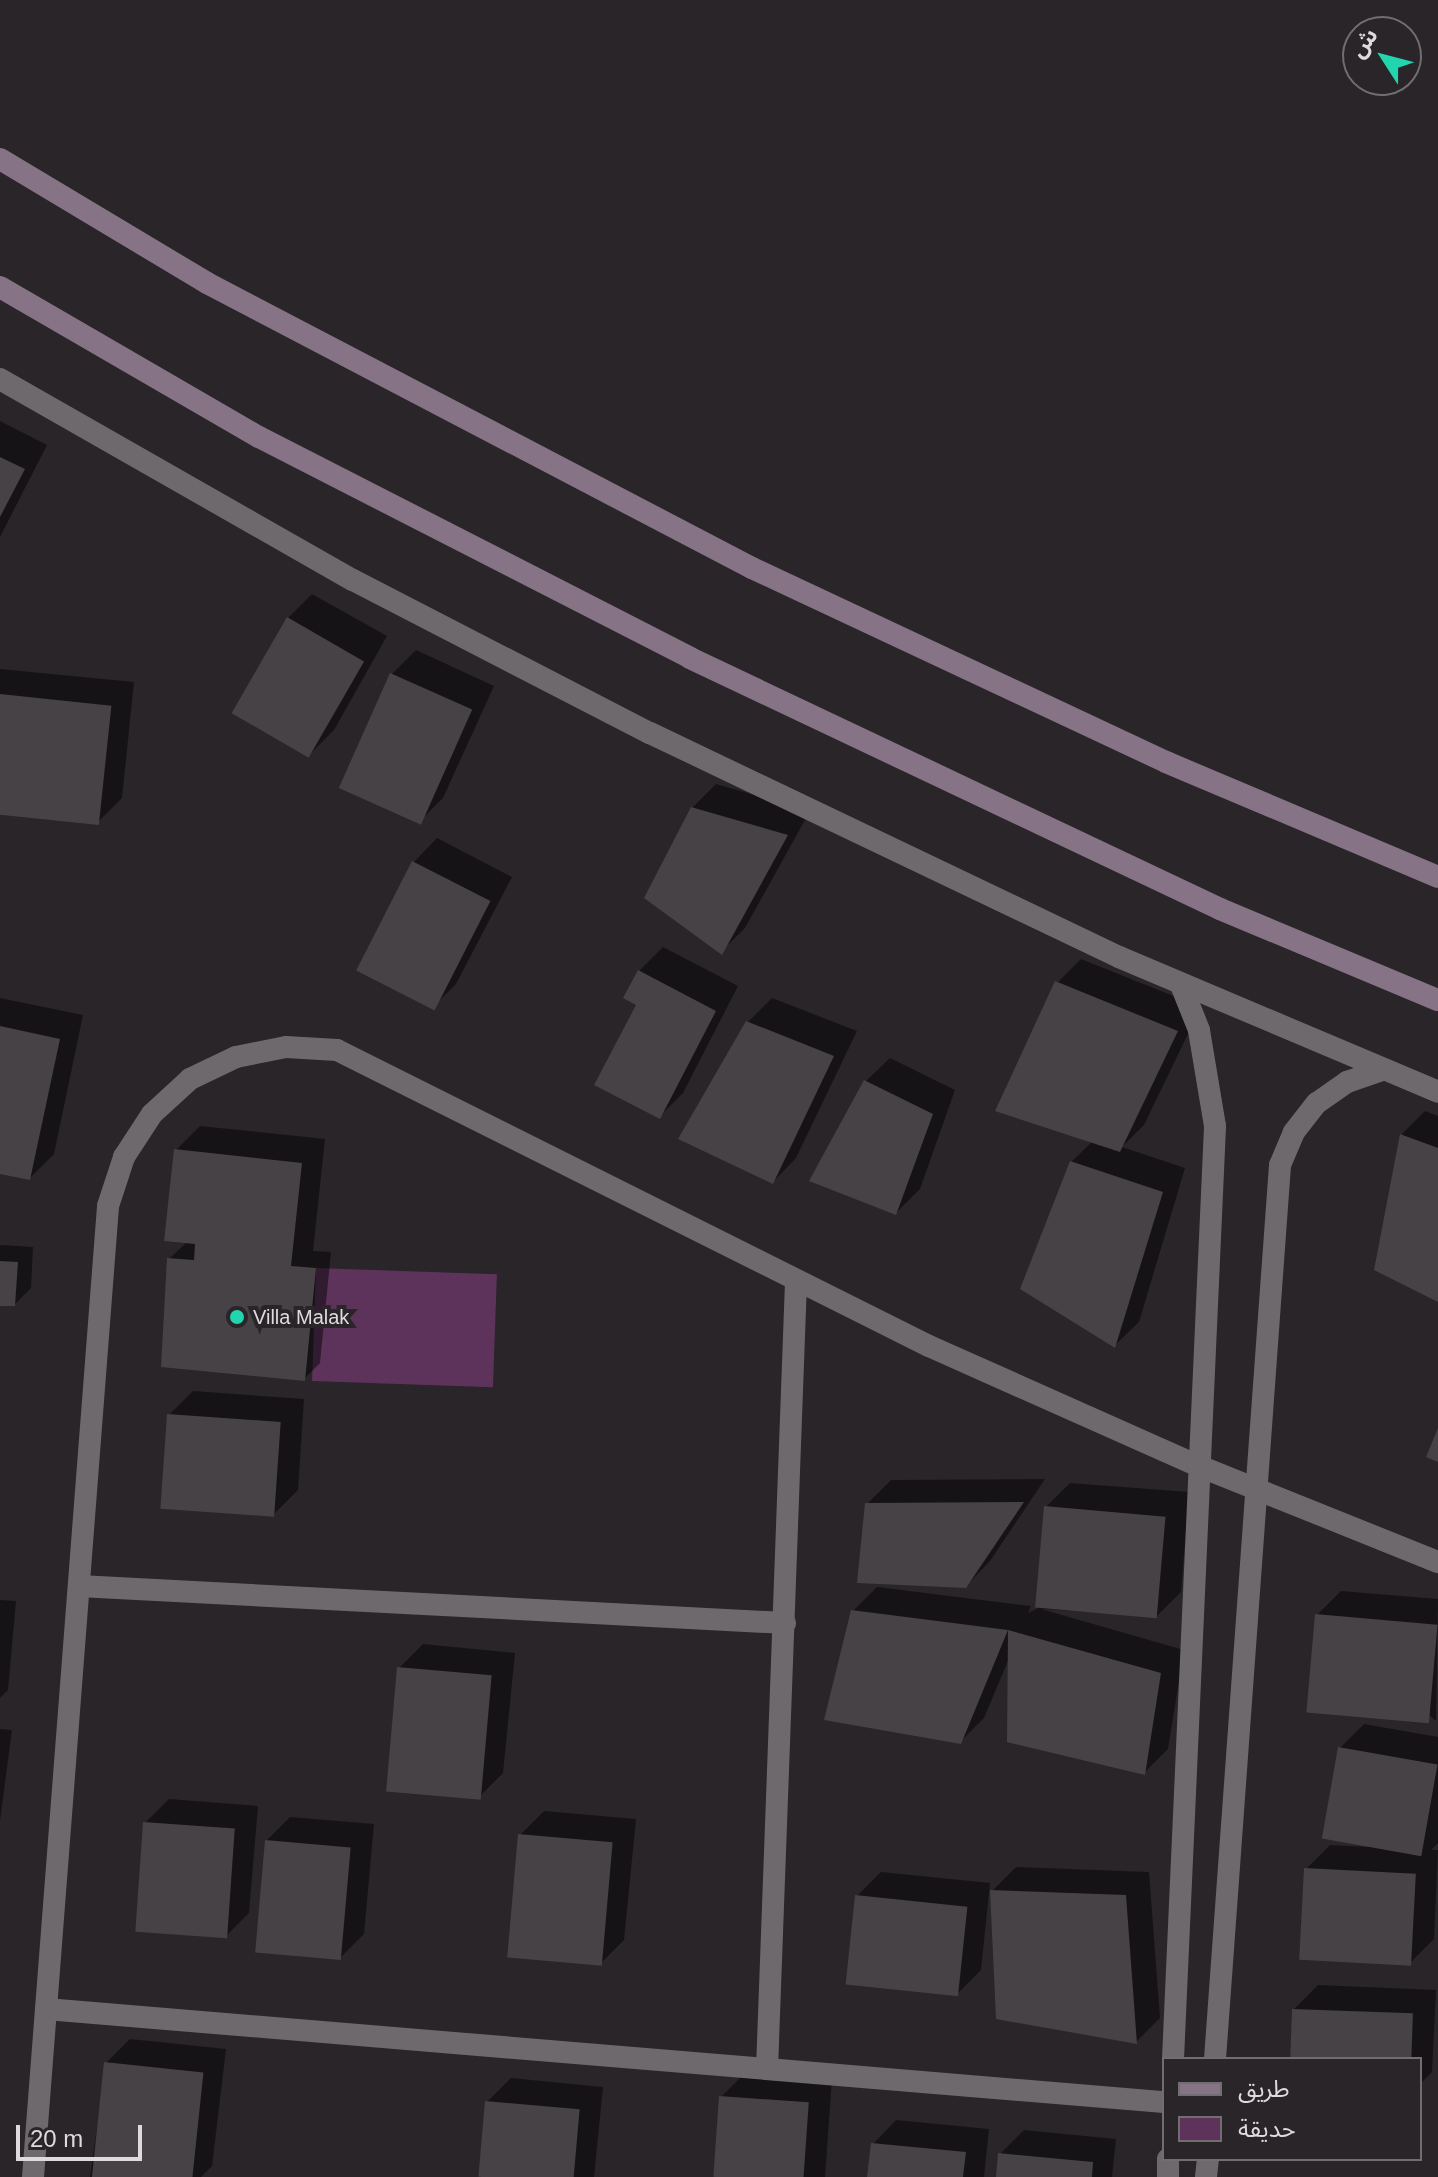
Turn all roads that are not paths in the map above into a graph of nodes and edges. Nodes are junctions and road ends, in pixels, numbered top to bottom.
1 (0, 159) edge
2 (0, 287) edge
3 (0, 379) edge
4 (1438, 877) edge
5 (1181, 985) junction
6 (1438, 1000) edge
7 (1381, 1070) junction
8 (1438, 1092) edge
9 (796, 1282) junction
10 (1199, 1466) junction
11 (1254, 1489) junction
12 (1438, 1562) edge
13 (79, 1586) junction
14 (785, 1623) junction
15 (46, 2009) junction
16 (1173, 2057) edge
17 (1215, 2057) edge
18 (767, 2069) junction
19 (1162, 2102) edge
20 (33, 2177) edge

1 - 4 main road
2 - 6 main road
3 - 5 street
5 - 7 street
5 - 10 street
7 - 8 street
7 - 11 street
9 - 10 street
9 - 13 street
9 - 14 street
10 - 11 street
10 - 16 street
11 - 12 street
11 - 17 street
13 - 14 street
13 - 15 street
14 - 18 street
15 - 18 street
15 - 20 street
18 - 19 street

